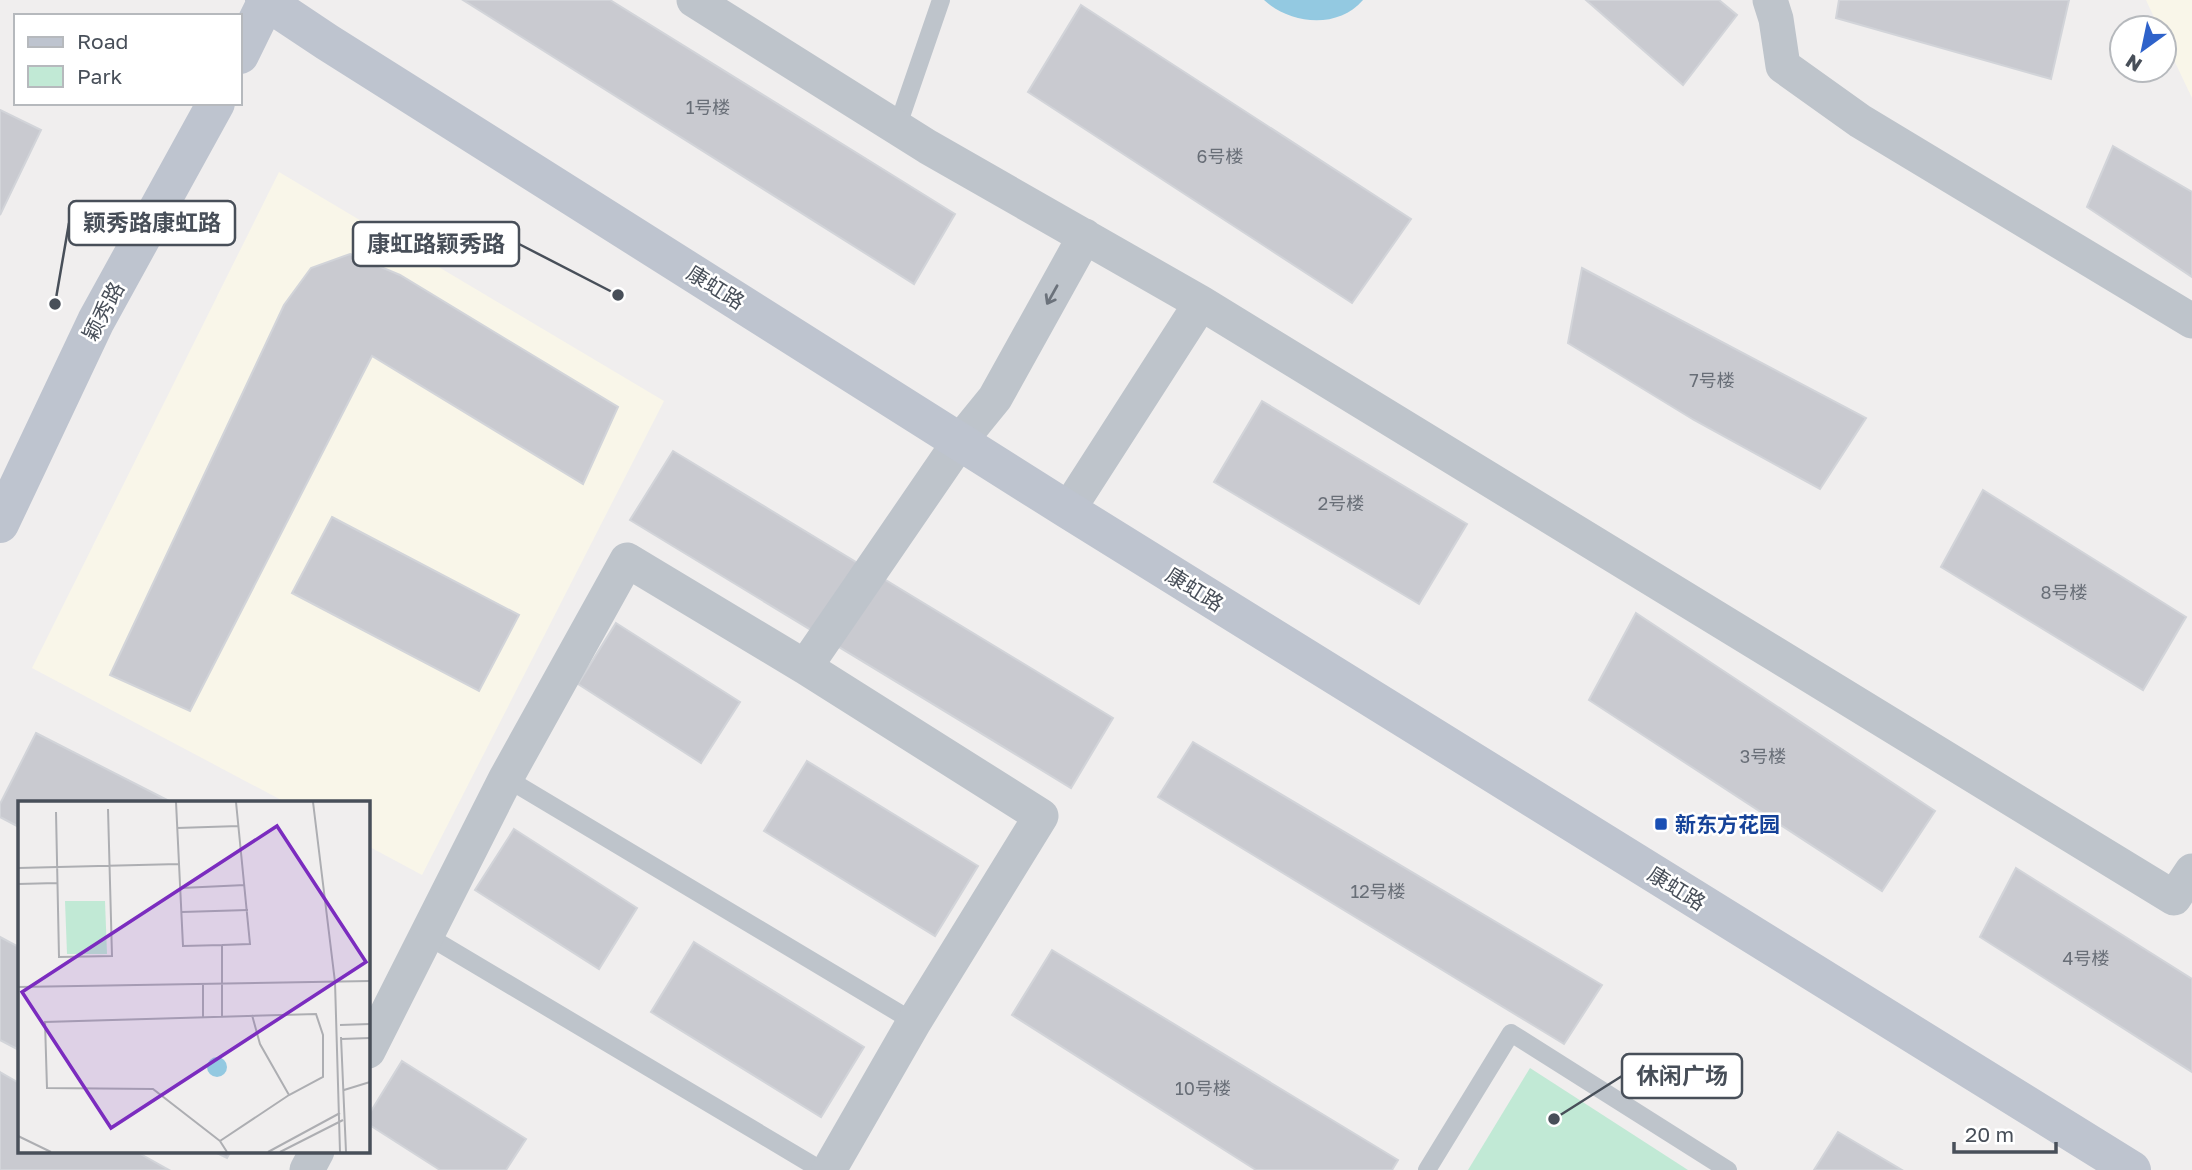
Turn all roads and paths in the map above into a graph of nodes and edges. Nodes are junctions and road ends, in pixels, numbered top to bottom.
1 (266, 0) edge
2 (694, 0) edge
3 (941, 0) edge
4 (1770, 0) edge
5 (242, 51) edge
6 (215, 105) edge
7 (897, 128) junction
8 (1085, 236) junction
9 (1201, 303) junction
10 (2192, 321) edge
11 (960, 441) junction
12 (1068, 510) junction
13 (0, 524) edge
14 (805, 667) junction
15 (506, 778) junction
16 (2192, 871) edge
17 (426, 935) junction
18 (914, 1022) junction
19 (369, 1049) edge
20 (316, 1152) edge
21 (307, 1170) edge
22 (821, 1170) edge
23 (829, 1170) edge
24 (1427, 1170) edge
25 (1728, 1170) edge
26 (2132, 1170) edge

1 - 5 main road
1 - 11 main road, 康虹路
2 - 7 street
3 - 7 lane
4 - 10 street
6 - 13 main road, 颖秀路
7 - 8 street
8 - 9 street
8 -> 11 street
9 - 12 street
9 - 16 street
11 - 12 main road, 康虹路
11 - 14 street
12 - 26 main road, 康虹路
14 - 15 street
14 - 18 street
15 - 17 street
15 - 18 lane
17 - 19 street
17 - 22 lane
18 - 23 street
20 - 21 street
24 - 25 lane

